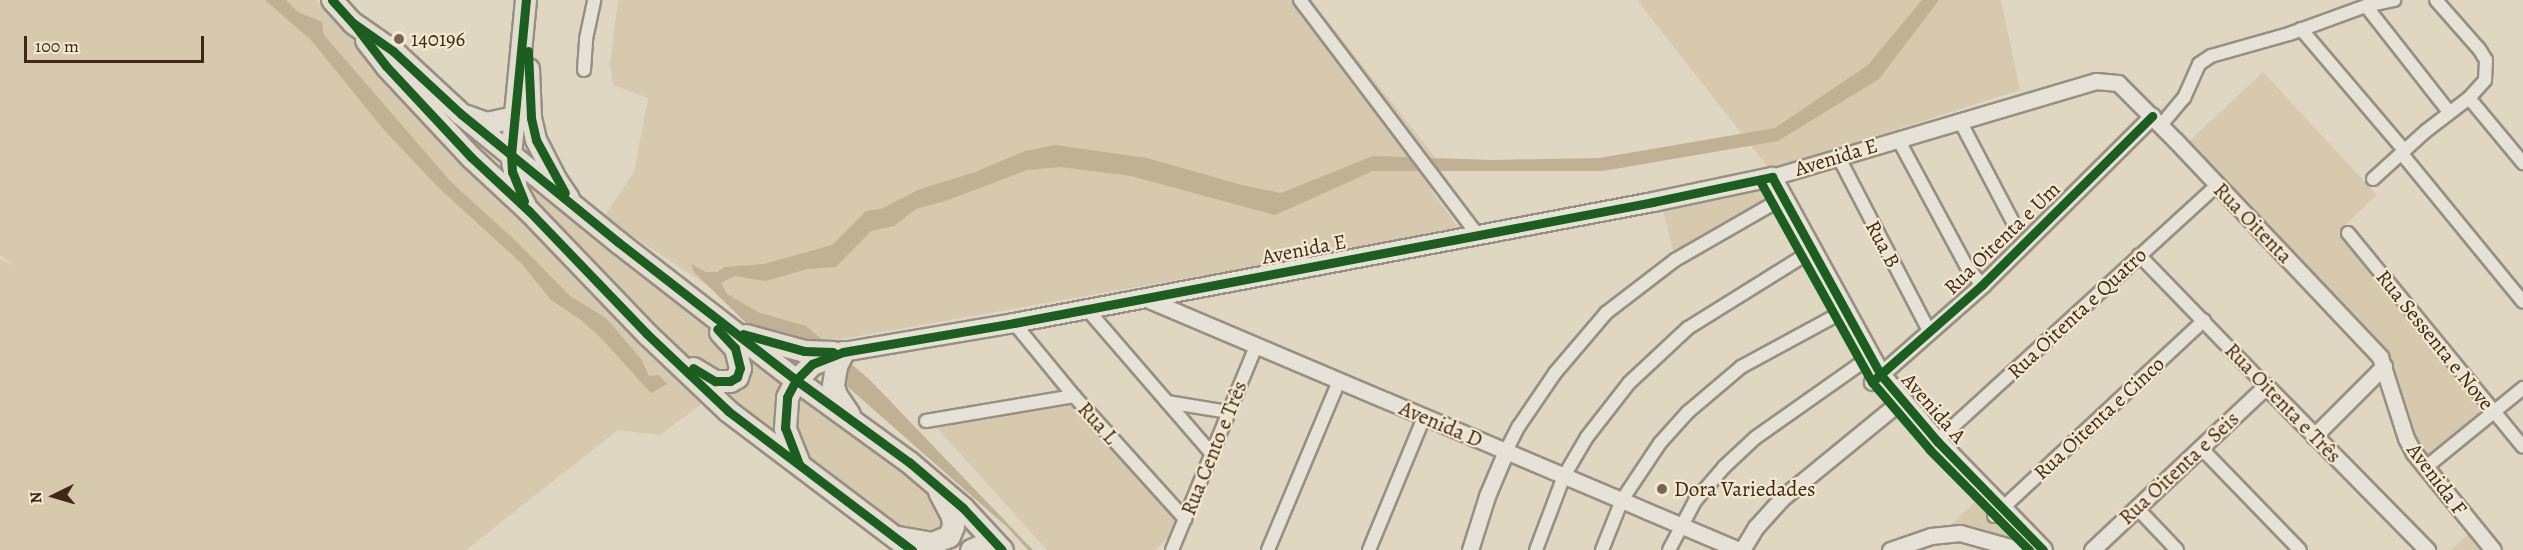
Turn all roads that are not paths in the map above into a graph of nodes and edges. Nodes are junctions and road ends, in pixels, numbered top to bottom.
1 (332, 0) edge
2 (594, 0) edge
3 (1300, 0) edge
4 (2394, 0) edge
5 (2436, 0) edge
6 (2366, 6) junction
7 (526, 9) edge
8 (353, 22) junction
9 (2301, 28) junction
10 (585, 70) dead end
11 (2118, 83) joint
12 (2469, 98) junction
13 (2450, 112) junction
14 (461, 114) junction
15 (515, 117) junction
16 (1960, 121) junction
17 (2156, 121) junction
18 (1898, 139) junction
19 (2403, 152) junction
20 (511, 155) junction
21 (1838, 156) junction
22 (2523, 163) edge
23 (1766, 179) junction
24 (2373, 180) dead end
25 (2217, 185) junction
26 (1778, 201) junction
27 (577, 209) junction
28 (529, 211) junction
29 (2012, 220) dead end
30 (2348, 233) dead end
31 (1478, 235) junction
32 (618, 242) junction
33 (2139, 255) junction
34 (1802, 257) junction
35 (1982, 285) junction
36 (1142, 297) junction
37 (2523, 302) edge
38 (1086, 308) junction
39 (1834, 316) junction
40 (2204, 320) junction
41 (1014, 323) junction
42 (1929, 331) junction
43 (734, 332) junction
44 (647, 334) junction
45 (1256, 346) junction
46 (843, 352) junction
47 (810, 356) junction
48 (1865, 360) junction
49 (2384, 366) junction
50 (1876, 378) junction
51 (796, 380) junction
52 (1339, 381) junction
53 (2266, 386) junction
54 (2523, 387) edge
55 (1074, 396) junction
56 (1167, 402) junction
57 (1892, 408) junction
58 (1228, 412) junction
59 (2495, 412) junction
60 (1424, 417) junction
61 (926, 421) dead end
62 (857, 424) junction
63 (2314, 436) junction
64 (1937, 441) junction
65 (2523, 447) edge
66 (2201, 448) junction
67 (1506, 451) junction
68 (1212, 454) junction
69 (799, 464) junction
70 (2424, 468) junction
71 (1564, 476) junction
72 (931, 480) junction
73 (1622, 500) junction
74 (2137, 508) junction
75 (1998, 512) junction
76 (1185, 519) junction
77 (1680, 525) junction
78 (895, 537) junction
79 (912, 550) edge
80 (971, 550) edge
81 (990, 550) edge
82 (1002, 550) edge
83 (1172, 550) edge
84 (1268, 550) edge
85 (1369, 550) edge
86 (1469, 550) edge
87 (1536, 550) edge
88 (1602, 550) edge
89 (1669, 550) edge
90 (1741, 550) edge
91 (1890, 550) edge
92 (2021, 550) edge
93 (2029, 550) edge
94 (2043, 550) edge
95 (2092, 550) edge
96 (2177, 550) edge
97 (2300, 550) edge
98 (2427, 550) edge
99 (2493, 550) edge

1 - 8 main road
2 - 10 street
3 - 31 street
4 - 6 street
5 - 12 street
6 - 9 street
6 - 13 street
7 - 15 main road
7 - 27 main road
8 - 14 highway
8 - 28 highway
9 - 17 street
9 - 19 street
11 - 16 street, Avenida E
11 - 17 street, Rua Oitenta
12 - 13 street
12 - 22 street
13 - 19 street
14 - 15 highway
14 - 20 highway
15 - 20 main road
16 - 18 street, Avenida E
16 - 29 street
17 - 25 street, Rua Oitenta
17 - 35 street, Rua Oitenta e Um
18 - 21 street, Avenida E
18 - 35 street
19 - 24 street
19 - 37 street
20 - 27 highway
20 - 28 main road
21 - 23 street, Avenida E
21 - 42 street, Rua B
23 - 26 main road, Avenida A
23 - 31 main road, Avenida E
25 - 33 street, Rua Oitenta e Quatro
25 - 49 street, Rua Oitenta
26 - 34 main road, Avenida A
26 - 48 main road, Avenida A
26 - 67 street
27 - 32 highway
28 - 44 highway
30 - 59 street, Rua Sessenta e Nove
31 - 36 main road, Avenida E
32 - 43 highway
32 - 44 highway
33 - 40 street, Rua Oitenta e Três
33 - 64 street, Rua Oitenta e Quatro
34 - 39 main road, Avenida A
34 - 71 street
35 - 42 street, Rua Oitenta e Um
36 - 38 main road, Avenida E
36 - 45 street, Avenida D
38 - 41 main road, Avenida E
38 - 56 street
39 - 48 main road, Avenida A
39 - 73 street
40 - 53 street, Rua Oitenta e Três
40 - 75 street, Rua Oitenta e Cinco
41 - 46 main road, Avenida E
41 - 55 street, Rua L
42 - 50 street, Rua Oitenta e Um
43 - 47 highway
43 - 51 highway
44 - 69 highway
45 - 52 street, Avenida D
45 - 58 street, Rua Cento e Três
46 - 47 highway
46 - 62 highway
47 - 51 highway
48 - 50 main road, Avenida A
48 - 77 street
49 - 63 street
49 - 70 street, Avenida F
50 - 57 main road, Avenida A
50 - 64 main road, Avenida A
51 - 62 highway
51 - 69 highway
52 - 60 street, Avenida D
52 - 84 street
53 - 63 street, Rua Oitenta e Três
53 - 66 street, Rua Oitenta e Seis
54 - 59 street
55 - 61 street
55 - 76 street, Rua L
56 - 58 street
56 - 68 street
57 - 75 main road, Avenida A
57 - 90 street
58 - 68 street, Rua Cento e Três
59 - 65 street, Rua Sessenta e Nove
59 - 70 street
60 - 67 street, Avenida D
60 - 85 street
62 - 72 highway
63 - 98 street, Rua Oitenta e Três
64 - 75 main road, Avenida A
66 - 74 street, Rua Oitenta e Seis
66 - 97 street
67 - 71 street, Avenida D
67 - 86 street
68 - 76 street, Rua Cento e Três
69 - 78 highway
70 - 99 street, Avenida F
71 - 73 street, Avenida D
71 - 87 street
72 - 78 highway
72 - 82 highway
73 - 77 street, Avenida D
73 - 88 street
74 - 95 street, Rua Oitenta e Seis
74 - 96 street
75 - 93 main road, Avenida A
75 - 94 main road, Avenida A
76 - 83 street, Rua Cento e Três
77 - 89 street
77 - 90 street, Avenida D
78 - 79 highway
80 - 81 highway
91 - 92 street

